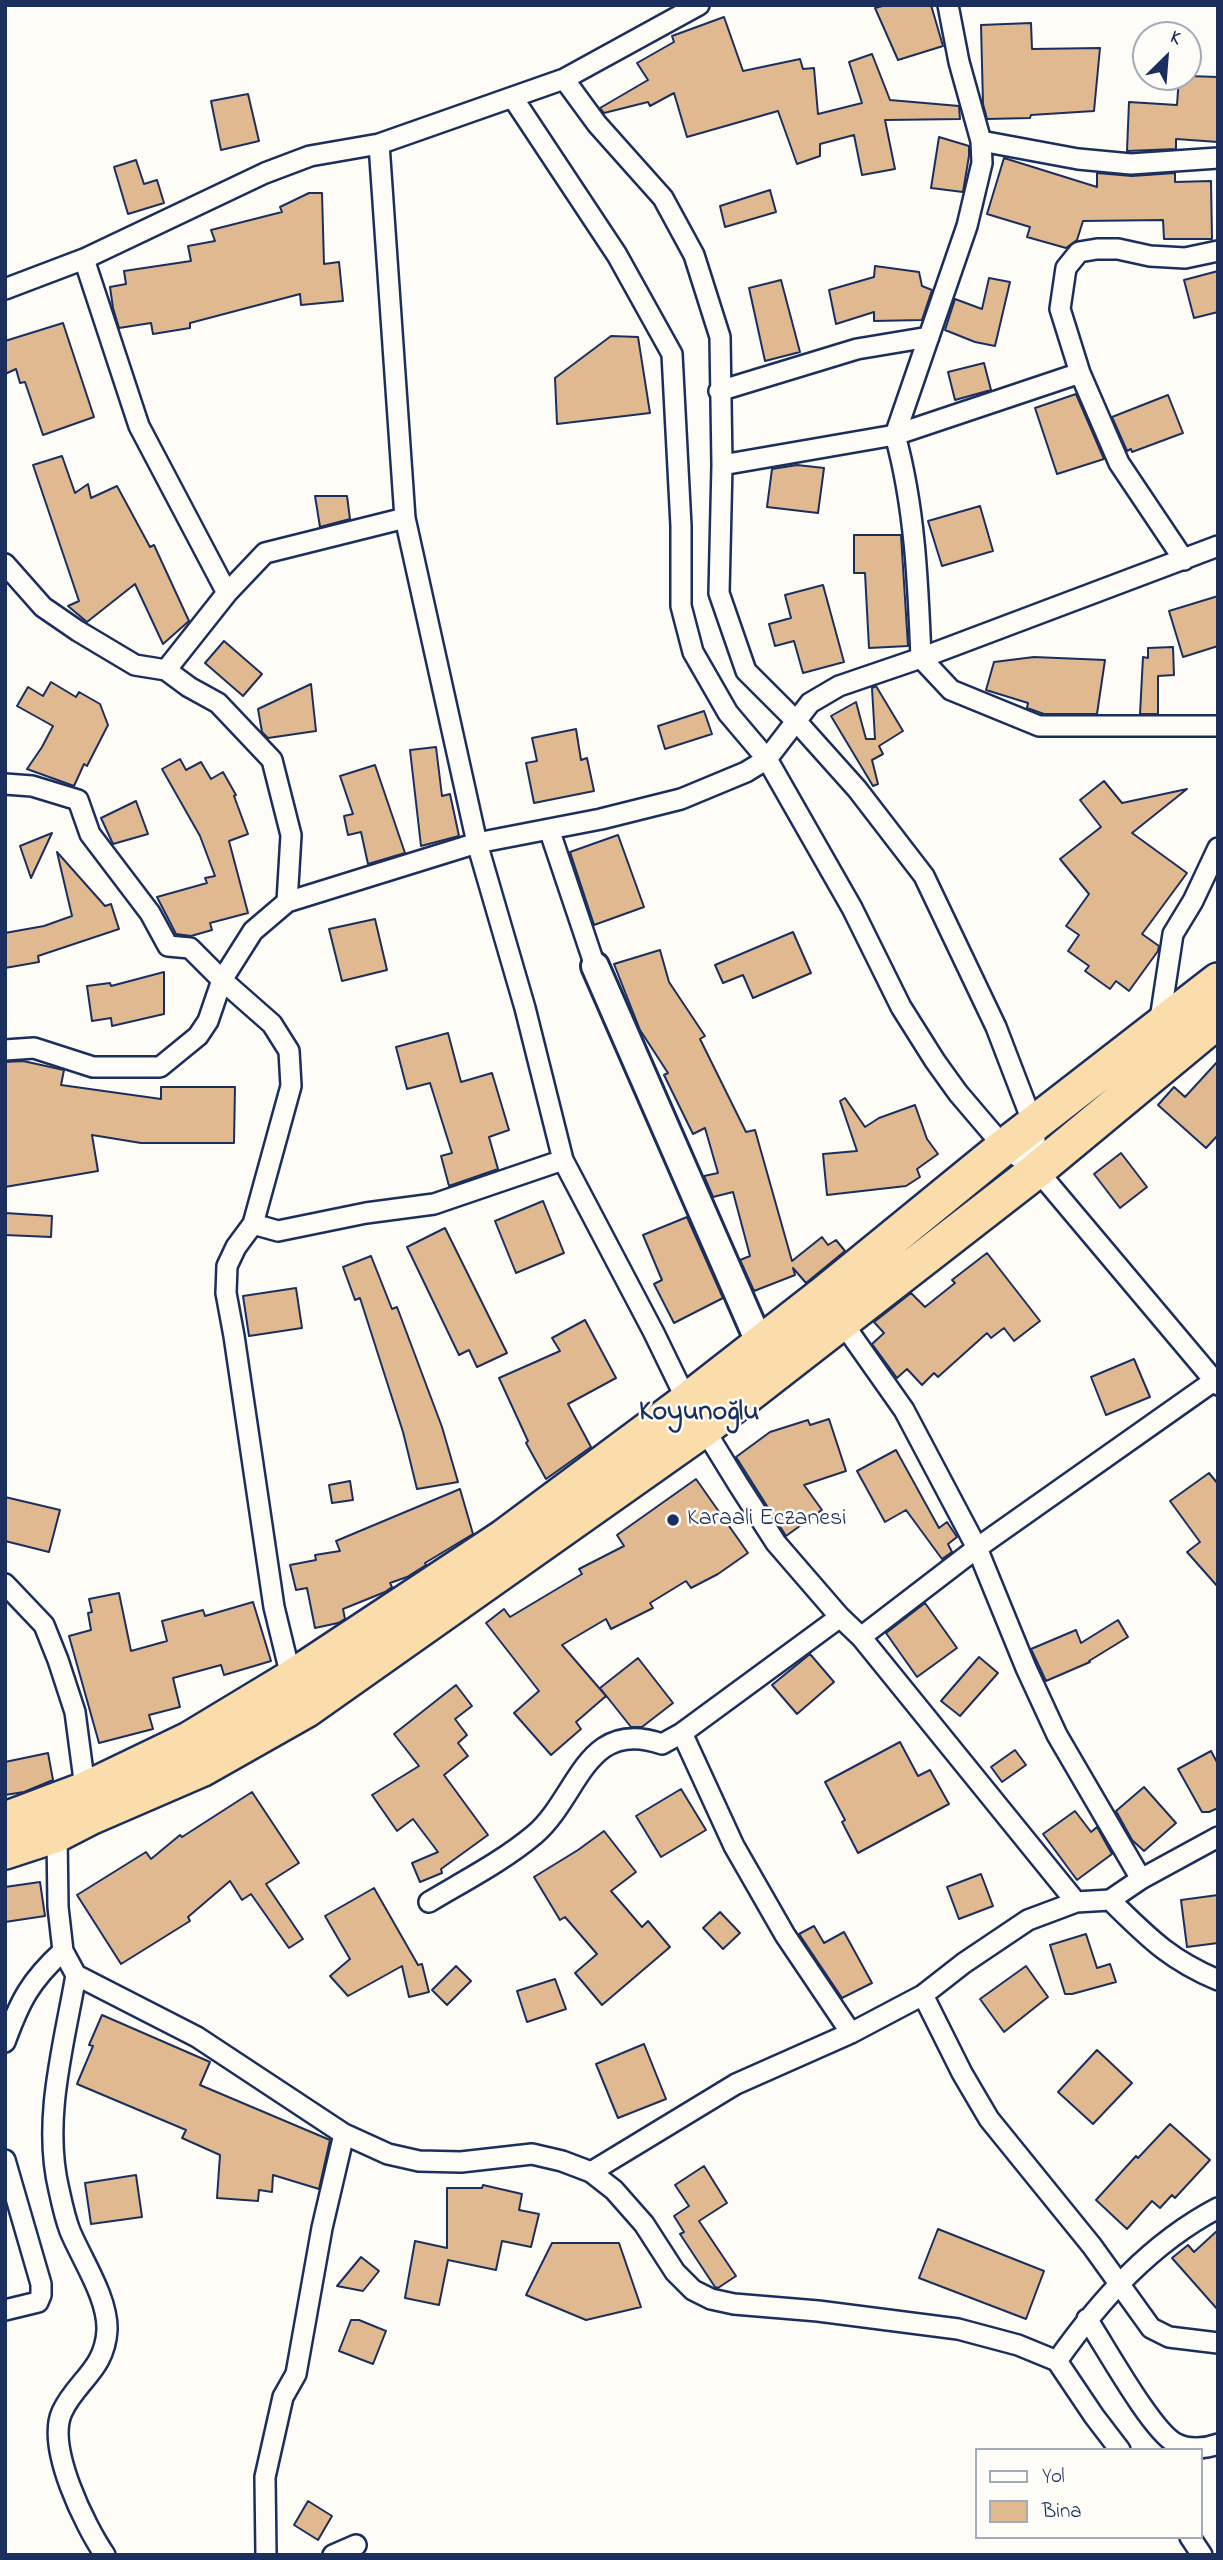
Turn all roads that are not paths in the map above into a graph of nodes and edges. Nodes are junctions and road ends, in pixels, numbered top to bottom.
1 (699, 5) edge
2 (948, 5) edge
3 (564, 79) junction
4 (513, 98) junction
5 (981, 141) junction
6 (379, 144) junction
7 (1218, 158) edge
8 (1218, 251) edge
9 (84, 259) junction
10 (5, 289) edge
11 (929, 337) junction
12 (1080, 373) junction
13 (719, 391) junction
14 (895, 435) junction
15 (722, 465) junction
16 (405, 518) junction
17 (1218, 546) edge
18 (1184, 560) junction
19 (5, 564) edge
20 (227, 593) junction
21 (921, 658) junction
22 (166, 670) junction
23 (797, 722) junction
24 (1218, 726) edge
25 (767, 759) junction
26 (5, 784) edge
27 (549, 828) junction
28 (477, 842) junction
29 (1218, 848) edge
30 (287, 902) junction
31 (595, 966) joint
32 (222, 980) junction
33 (1218, 981) edge
34 (1218, 1020) edge
35 (1163, 1045) junction
36 (5, 1050) edge
37 (1034, 1126) junction
38 (1004, 1147) junction
39 (563, 1160) junction
40 (1037, 1170) junction
41 (253, 1224) junction
42 (842, 1322) junction
43 (760, 1344) junction
44 (1217, 1381) edge
45 (696, 1414) junction
46 (977, 1548) junction
47 (10, 1596) edge
48 (840, 1617) junction
49 (861, 1637) junction
50 (298, 1694) junction
51 (682, 1732) junction
52 (88, 1804) junction
53 (5, 1820) edge
54 (57, 1834) junction
55 (1218, 1837) edge
56 (5, 1850) edge
57 (1140, 1880) junction
58 (1110, 1900) junction
59 (429, 1902) dead end
60 (1076, 1902) junction
61 (63, 1951) junction
62 (76, 1975) junction
63 (1218, 1980) edge
64 (923, 1995) junction
65 (851, 2033) junction
66 (5, 2042) edge
67 (344, 2134) junction
68 (5, 2160) edge
69 (592, 2172) junction
70 (1218, 2208) edge
71 (1118, 2285) junction
72 (5, 2310) edge
73 (1087, 2319) junction
74 (1218, 2343) edge
75 (1057, 2361) junction
76 (1218, 2444) edge
77 (1118, 2448) edge
78 (1191, 2539) edge
79 (356, 2545) dead end
80 (105, 2555) edge
81 (266, 2555) edge
82 (333, 2555) edge
83 (1202, 2555) edge

1 - 3 street
2 - 5 street
3 - 4 street
3 - 13 street
4 - 6 street
4 - 25 street
5 - 7 street
5 - 11 street
6 - 9 street
6 - 16 street
8 - 12 street
9 - 10 street
9 - 20 street
11 - 13 street
11 - 14 street
12 - 14 street
12 - 18 street
13 - 15 street
14 - 15 street
14 - 21 street
15 - 23 street
16 - 20 street
16 - 28 street
17 - 18 street
18 - 21 street
19 - 22 street
20 - 22 street
21 - 23 street
21 - 24 street
22 - 30 street
23 - 25 street
23 - 37 street
25 - 27 street
25 - 38 street
26 - 32 street
27 - 28 street
27 - 31 street
28 - 30 street
28 - 39 street
29 - 35 street
30 - 32 street
31 - 43 street
32 - 36 street
32 - 41 street
33 - 35 highway
34 - 35 highway
35 - 37 highway
35 - 40 highway
37 - 38 highway
37 - 40 street
38 - 40 street
38 - 43 highway
39 - 41 street
39 - 45 street
40 - 42 highway
40 - 44 street
41 - 50 street
42 - 45 highway
42 - 46 street
43 - 45 highway
44 - 46 street
45 - 48 street
45 - 50 highway
46 - 49 street
46 - 57 street
47 - 52 street
48 - 49 street
48 - 51 street
49 - 60 street
50 - 52 highway
51 - 59 street
51 - 65 street
52 - 53 highway
52 - 54 highway
54 - 56 highway
54 - 61 street
55 - 57 street
57 - 58 street
58 - 60 street
58 - 63 street
60 - 64 street
61 - 62 street
61 - 66 street
62 - 67 street
62 - 80 street
64 - 65 street
64 - 71 street
65 - 69 street
67 - 69 street
67 - 81 street
68 - 72 street
69 - 75 street
70 - 71 street
71 - 73 street
71 - 74 street
73 - 75 street
73 - 76 street
75 - 77 street
78 - 83 street
79 - 82 street

